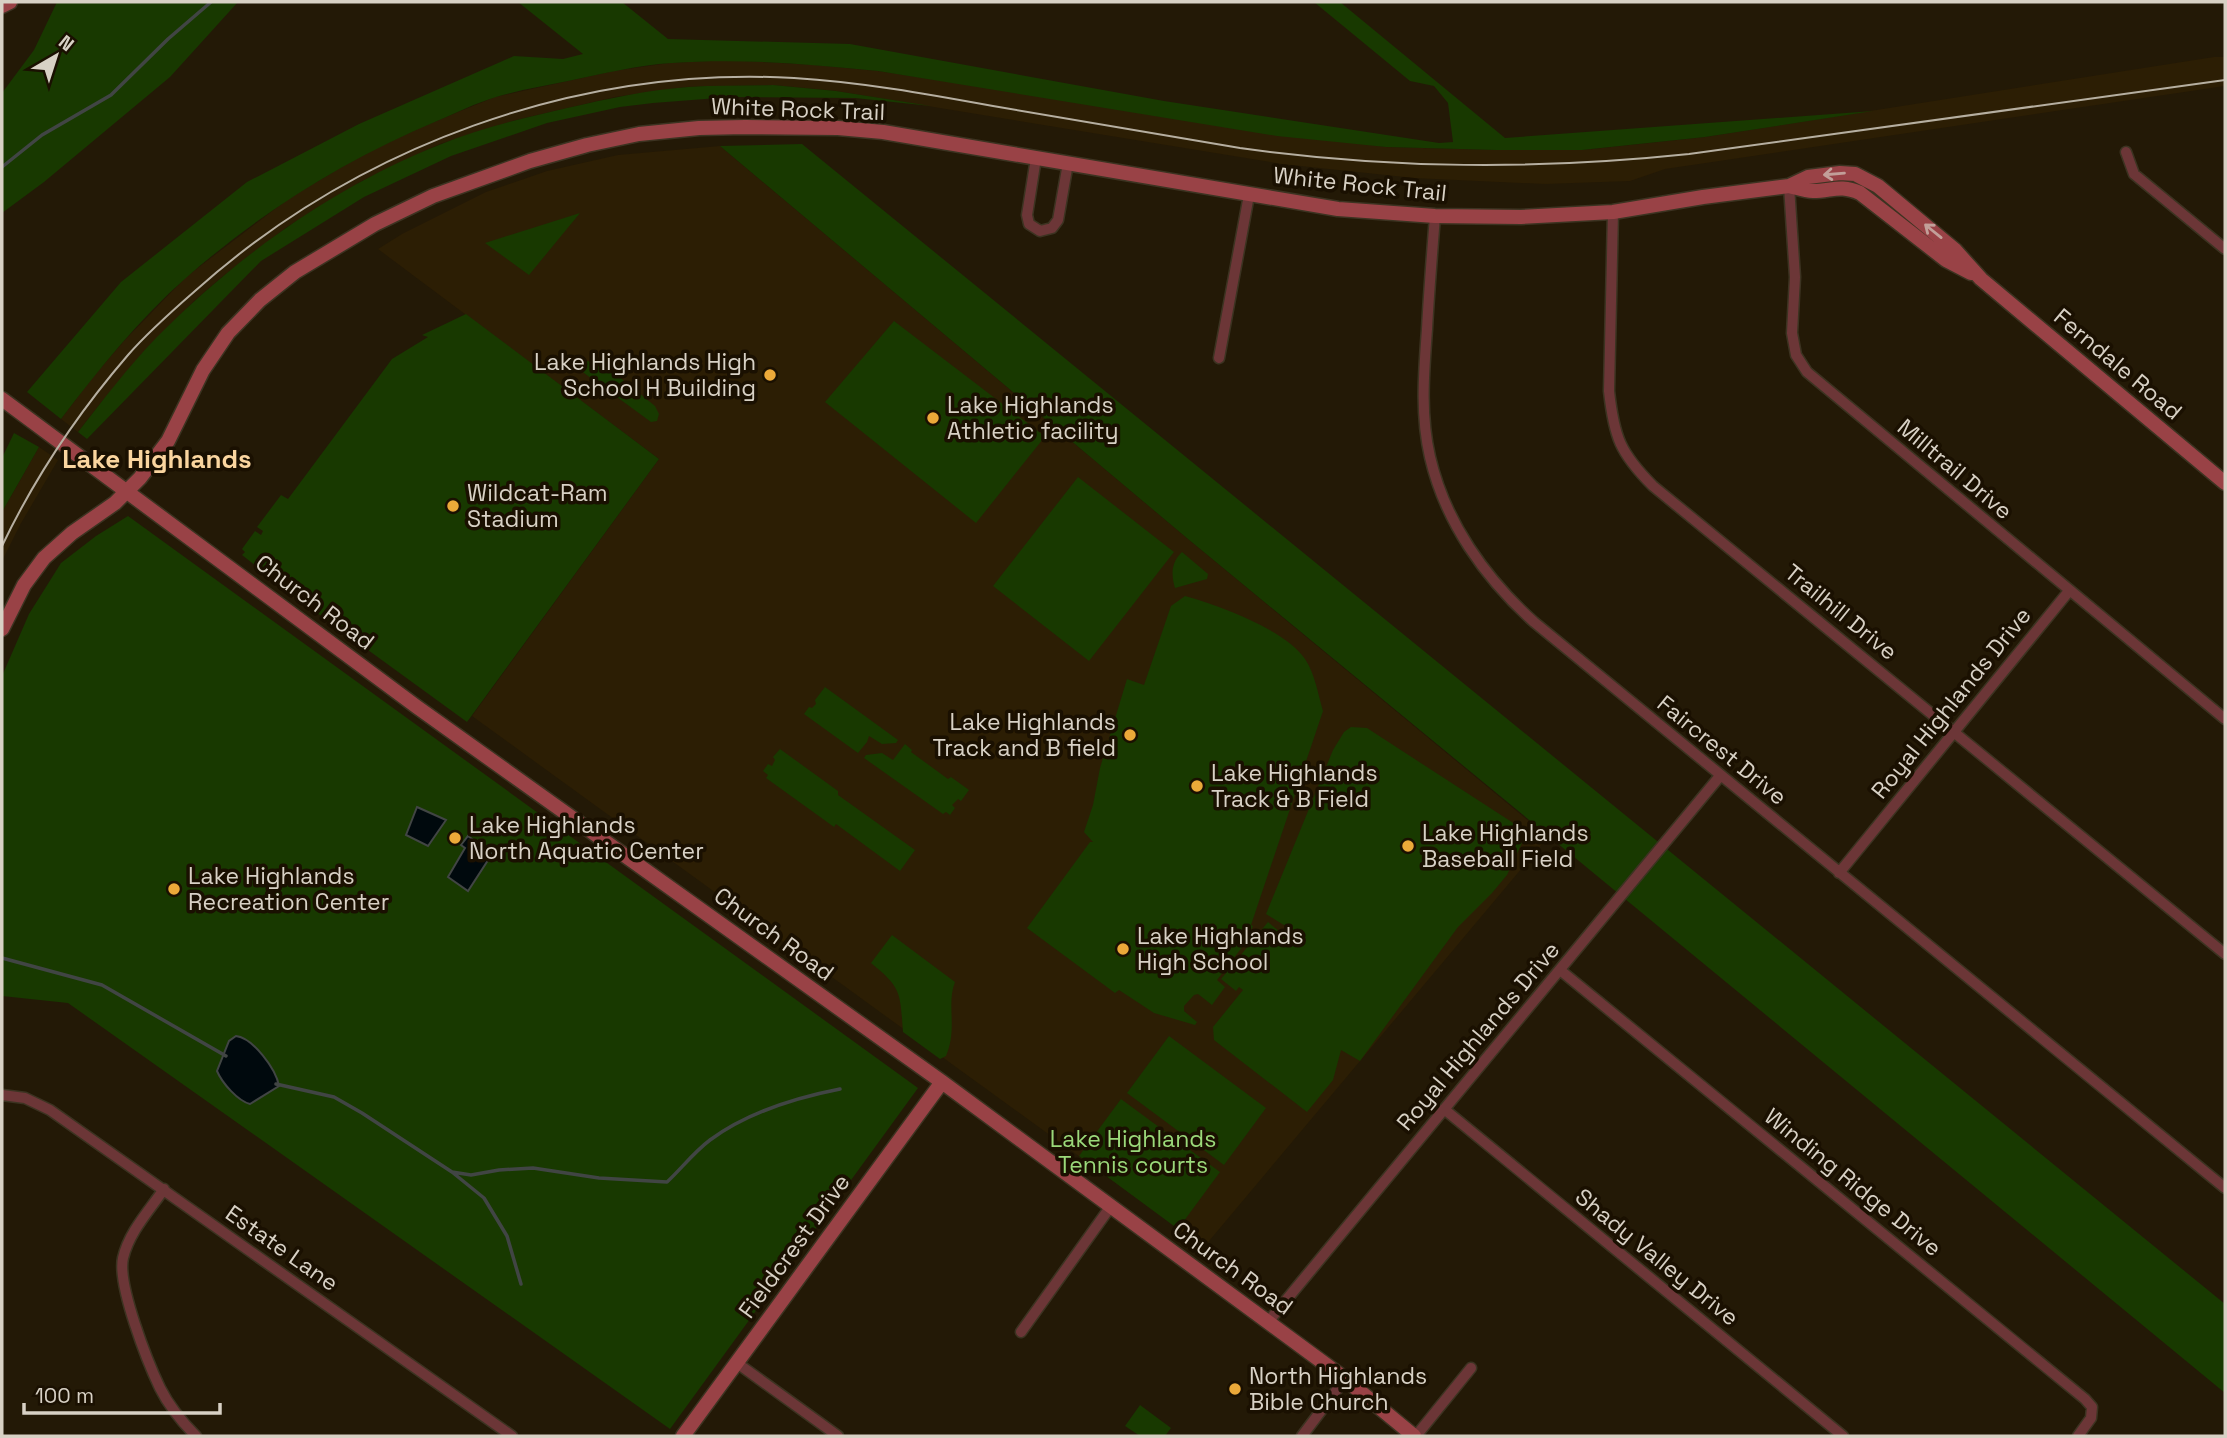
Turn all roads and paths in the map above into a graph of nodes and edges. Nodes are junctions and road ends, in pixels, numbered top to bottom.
1 (10, 2) edge
2 (2, 6) edge
3 (2126, 152) dead end
4 (1036, 158) junction
5 (1068, 163) junction
6 (1789, 186) junction
7 (1878, 186) joint
8 (1249, 195) junction
9 (1868, 199) joint
10 (1613, 212) junction
11 (1435, 216) junction
12 (2225, 249) edge
13 (1981, 279) junction
14 (1219, 358) dead end
15 (2, 399) edge
16 (2225, 483) edge
17 (128, 492) junction
18 (2069, 591) junction
19 (2, 629) edge
20 (2225, 719) edge
21 (1955, 732) junction
22 (1720, 776) junction
23 (1839, 873) junction
24 (2225, 954) edge
25 (1560, 970) junction
26 (942, 1082) junction
27 (2, 1095) edge
28 (1444, 1109) junction
29 (164, 1188) junction
30 (2225, 1188) edge
31 (1111, 1206) junction
32 (1268, 1322) junction
33 (1021, 1332) dead end
34 (737, 1363) junction
35 (1471, 1368) dead end
36 (1345, 1379) junction
37 (196, 1436) edge
38 (512, 1436) edge
39 (683, 1436) edge
40 (838, 1436) edge
41 (1302, 1436) edge
42 (1415, 1436) edge
43 (1843, 1436) edge
44 (2078, 1436) edge

1 - 2 street
3 - 12 street
4 - 5 street, White Rock Trail
4 - 5 street
4 - 17 street, White Rock Trail
5 - 8 street, White Rock Trail
7 -> 6 street, White Rock Trail
6 - 9 street, White Rock Trail
6 - 10 street, White Rock Trail
6 - 18 street, Milltrail Drive
13 -> 7 street, Ferndale Road
8 - 11 street, White Rock Trail
8 - 14 street
9 - 13 street, Ferndale Road
10 - 11 street, White Rock Trail
10 - 21 street, Trailhill Drive
11 - 22 street, Faircrest Drive
13 - 16 street, Ferndale Road
15 - 17 street, Church Road
17 - 19 street, White Rock Trail
17 - 26 street, Church Road
18 - 20 street, Milltrail Drive
18 - 21 street, Royal Highlands Drive
21 - 23 street, Royal Highlands Drive
21 - 24 street, Trailhill Drive
22 - 23 street, Faircrest Drive
22 - 25 street, Royal Highlands Drive
23 - 30 street, Faircrest Drive
25 - 28 street, Royal Highlands Drive
25 - 44 street, Winding Ridge Drive
26 - 31 street, Church Road
26 - 34 street, Fieldcrest Drive
27 - 29 street, Estate Lane
28 - 32 street, Royal Highlands Drive
28 - 43 street, Shady Valley Drive
29 - 37 street
29 - 38 street, Estate Lane
31 - 32 street, Church Road
31 - 33 street
32 - 36 street, Church Road
34 - 39 street, Fieldcrest Drive
34 - 40 street
35 - 42 street
36 - 41 street
36 - 42 street, Church Road

